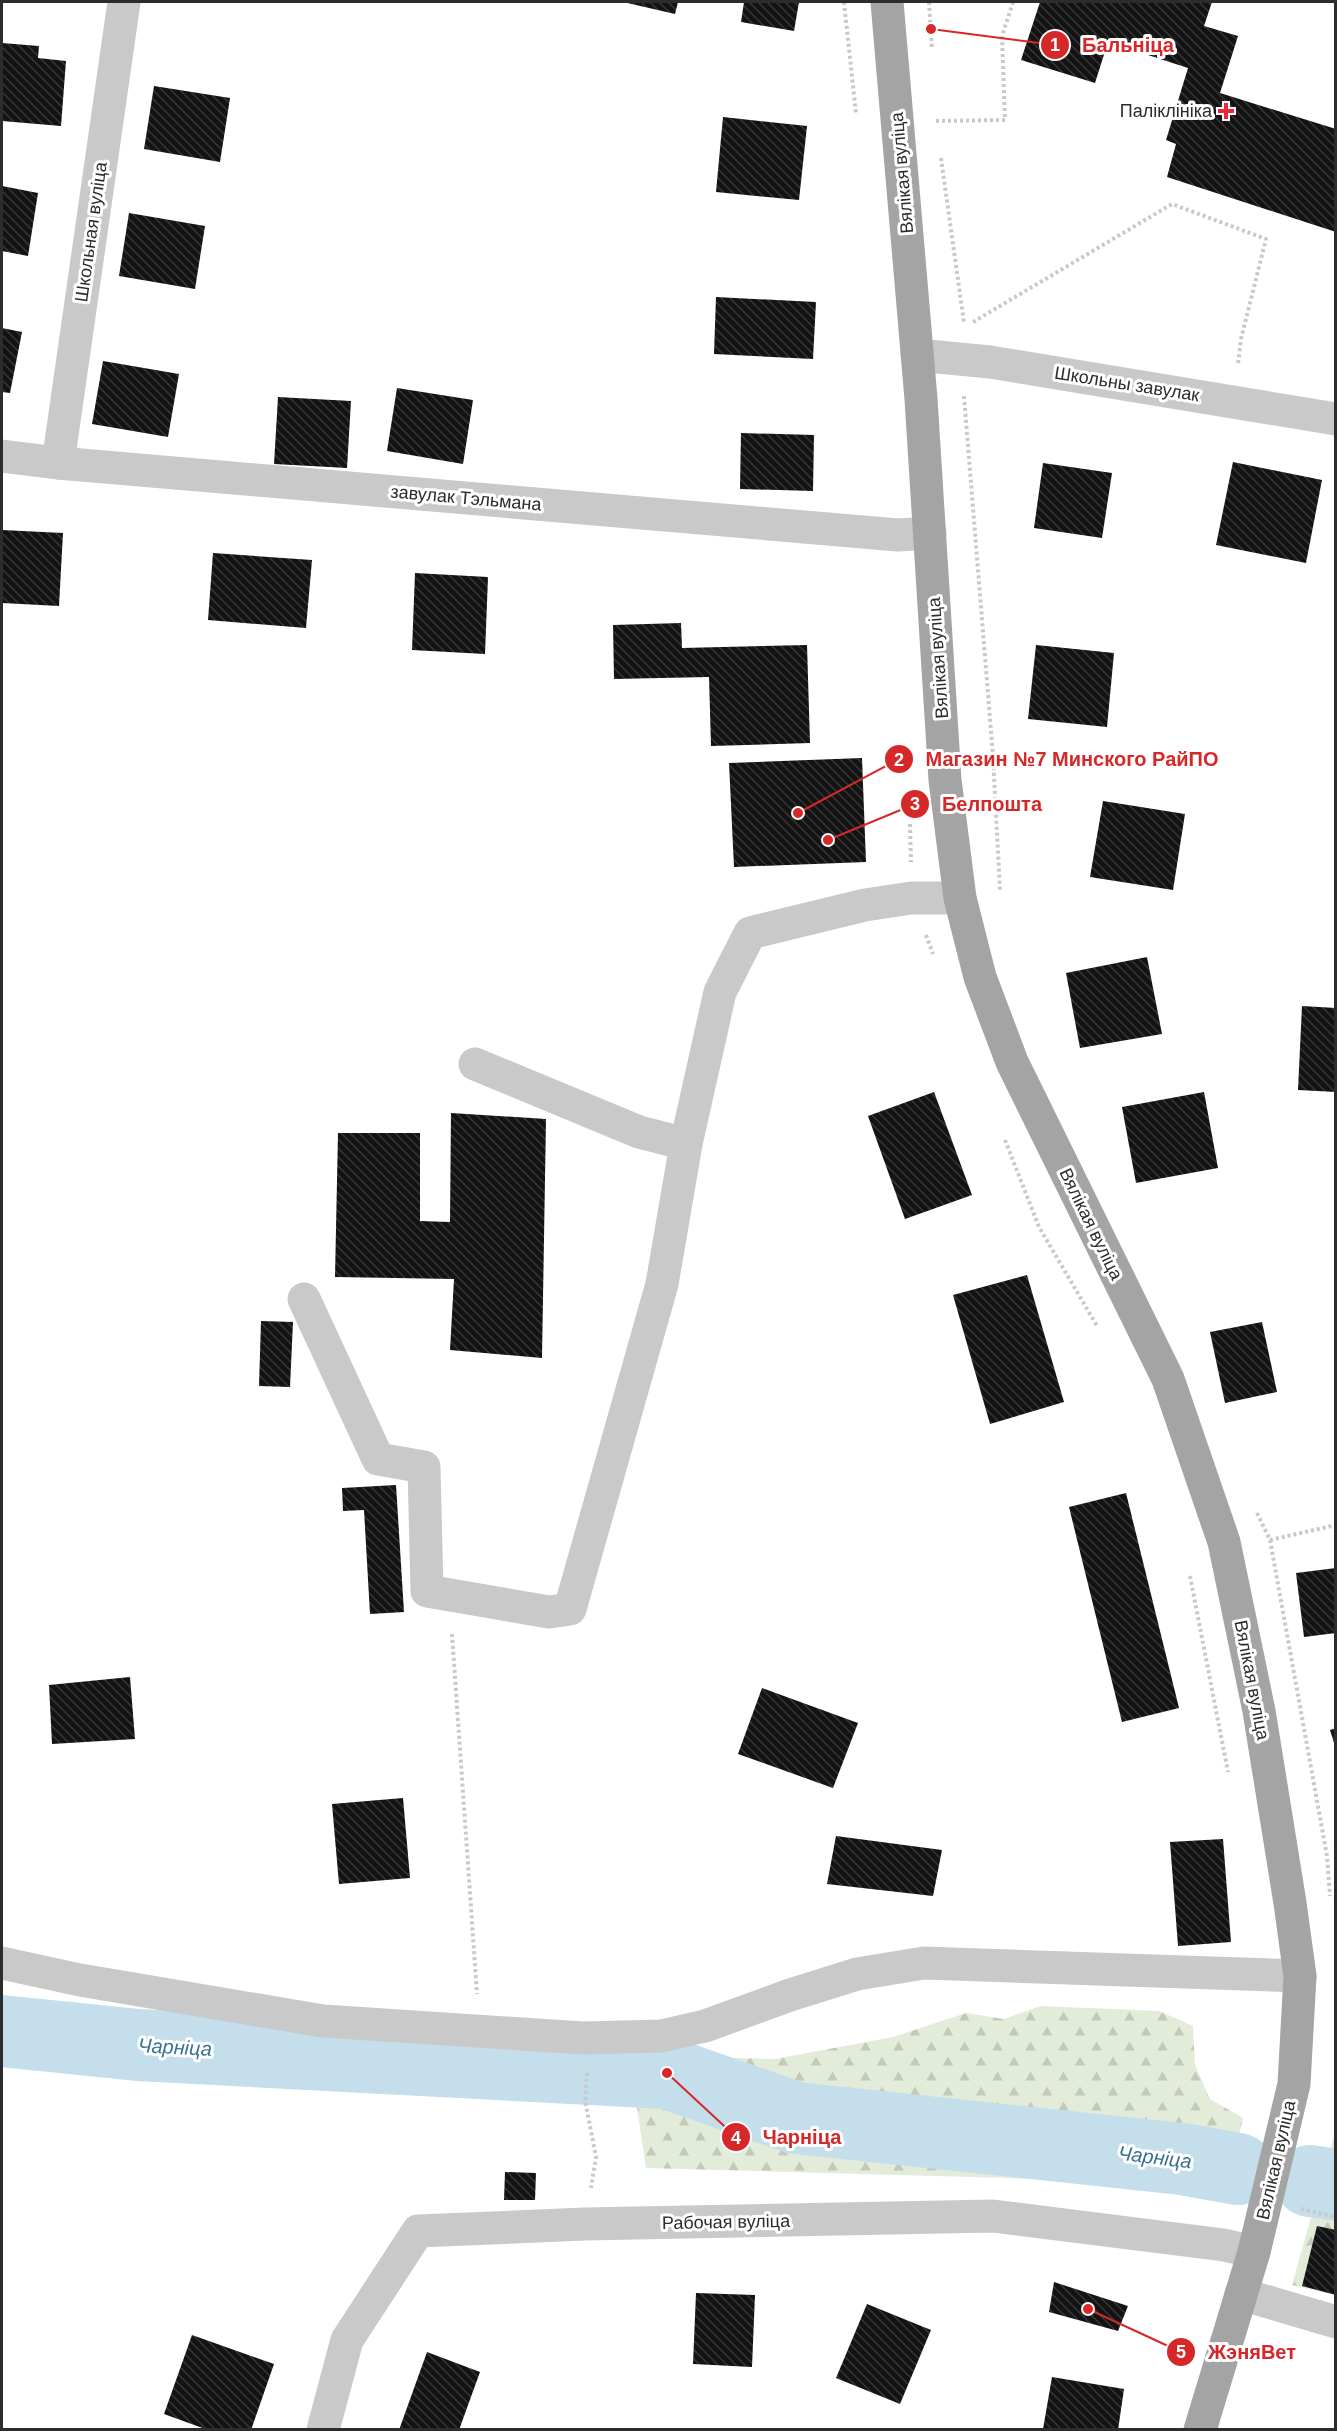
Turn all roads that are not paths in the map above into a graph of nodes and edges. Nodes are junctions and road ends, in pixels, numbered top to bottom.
1 (124, 2) edge
2 (887, 2) edge
3 (917, 355) junction
4 (1335, 419) edge
5 (2, 456) edge
6 (58, 463) junction
7 (930, 533) junction
8 (960, 898) junction
9 (475, 1064) dead end
10 (686, 1144) junction
11 (304, 1299) dead end
12 (2, 1963) edge
13 (1300, 1976) junction
14 (1254, 2252) junction
15 (1241, 2294) junction
16 (1335, 2322) edge
17 (323, 2430) edge
18 (1200, 2430) edge

1 - 6 street, Школьная вуліца
2 - 3 main road, Вялікая вуліца
3 - 4 street, Школьны завулак
3 - 7 main road, Вялікая вуліца
5 - 6 street, завулак Тэльмана
6 - 7 street, завулак Тэльмана
7 - 8 main road, Вялікая вуліца
8 - 10 street
8 - 13 main road, Вялікая вуліца
9 - 10 street
10 - 11 street
12 - 13 street
13 - 14 main road, Вялікая вуліца
14 - 15 main road, Вялікая вуліца
14 - 17 street, Рабочая вуліца
15 - 16 street
15 - 18 main road, Вялікая вуліца

